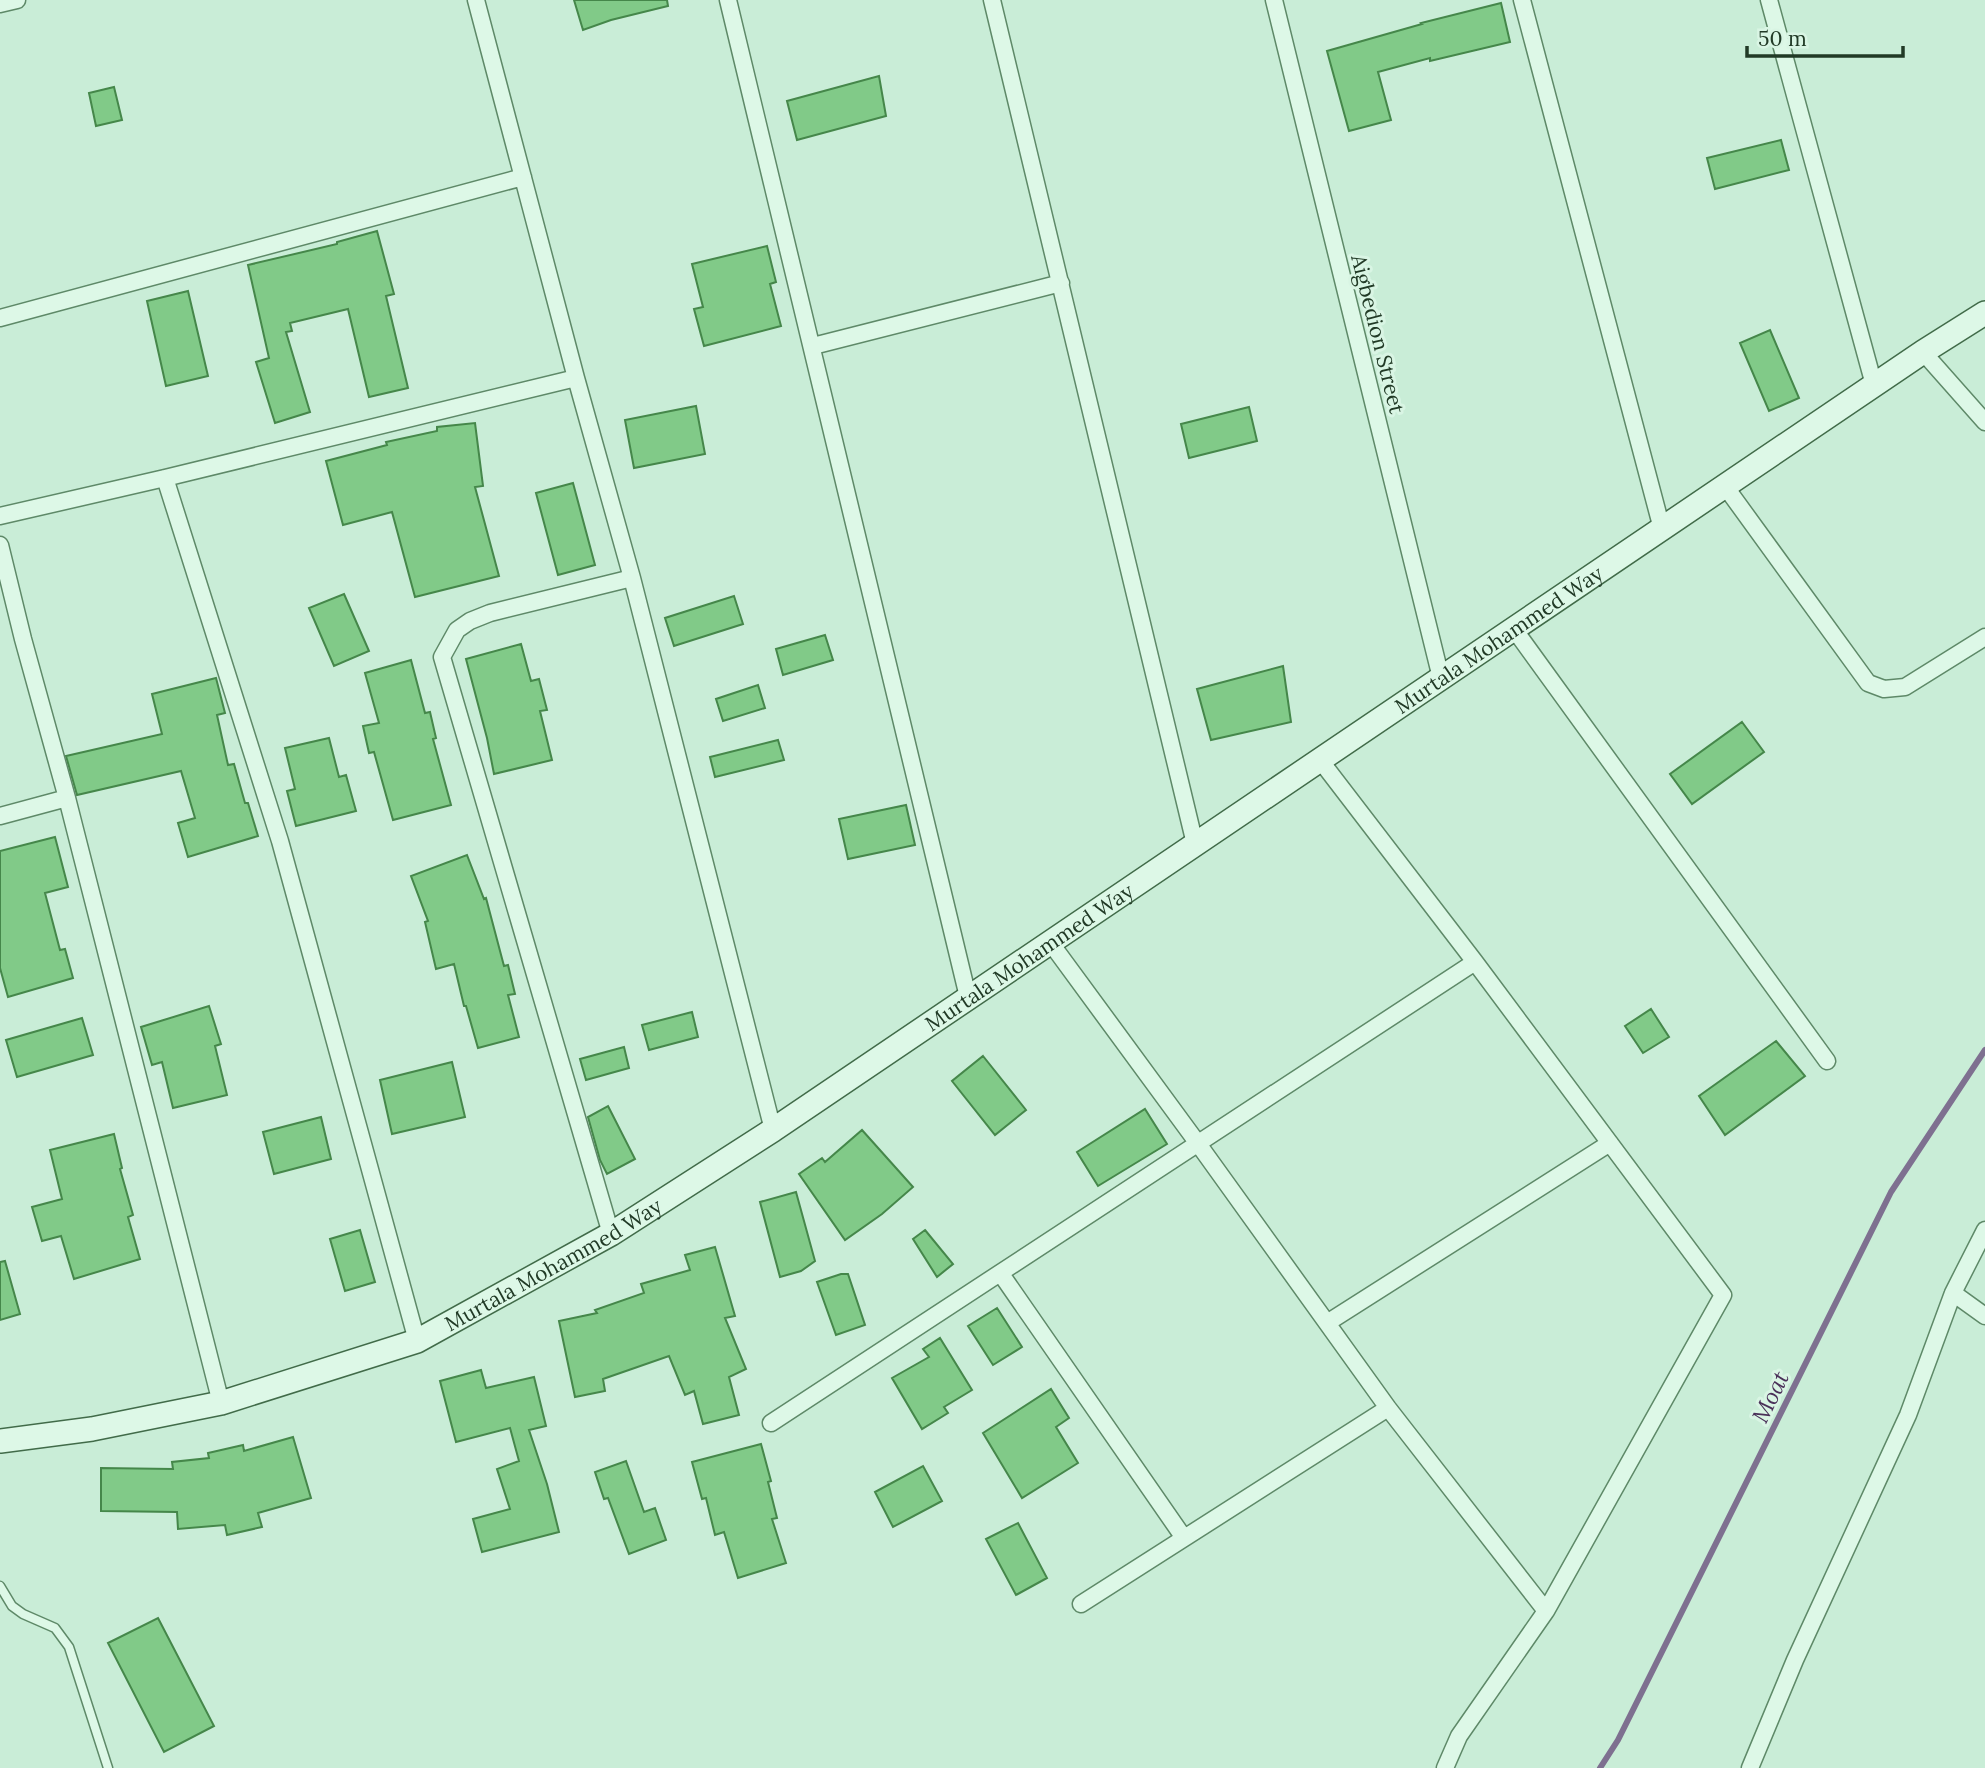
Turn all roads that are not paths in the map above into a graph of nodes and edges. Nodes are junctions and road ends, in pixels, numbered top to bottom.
1 (17, 0) edge
2 (476, 0) edge
3 (728, 0) edge
4 (992, 0) edge
5 (1274, 0) edge
6 (1522, 0) edge
7 (1769, 0) edge
8 (0, 4) edge
9 (523, 177) junction
10 (1061, 283) junction
11 (1985, 313) edge
12 (0, 318) edge
13 (813, 346) junction
14 (1923, 352) junction
15 (576, 378) junction
16 (1874, 385) junction
17 (1985, 422) edge
18 (165, 478) junction
19 (1725, 486) junction
20 (0, 516) edge
21 (1662, 529) junction
22 (0, 545) edge
23 (632, 578) junction
24 (1514, 629) junction
25 (1985, 638) edge
26 (1441, 678) junction
27 (1320, 760) junction
28 (67, 798) junction
29 (0, 816) edge
30 (1195, 844) junction
31 (1050, 942) junction
32 (1475, 962) junction
33 (968, 997) junction
34 (1827, 1061) dead end
35 (773, 1130) junction
36 (1610, 1143) junction
37 (1199, 1144) junction
38 (1985, 1230) edge
39 (611, 1234) junction
40 (1001, 1274) junction
41 (1953, 1293) junction
42 (1985, 1316) edge
43 (1327, 1323) junction
44 (417, 1340) junction
45 (221, 1403) junction
46 (1388, 1408) junction
47 (771, 1423) dead end
48 (0, 1441) edge
49 (1185, 1538) junction
50 (0, 1586) edge
51 (1081, 1604) dead end
52 (1546, 1611) junction
53 (108, 1768) edge
54 (1445, 1768) edge
55 (1750, 1768) edge

1 - 8 street
2 - 9 street
3 - 13 street
4 - 10 street
5 - 26 street, Aigbedion Street
6 - 21 street
7 - 16 street
9 - 12 street
9 - 15 street
10 - 13 street
10 - 30 street
11 - 14 street, Murtala Mohammed Way
13 - 33 street
14 - 16 street, Murtala Mohammed Way
14 - 17 street
15 - 18 street
15 - 23 street
16 - 19 street, Murtala Mohammed Way
18 - 20 street
18 - 44 street
19 - 21 street, Murtala Mohammed Way
19 - 25 street
21 - 24 street, Murtala Mohammed Way
22 - 28 street
23 - 35 street
23 - 39 street
24 - 26 street, Murtala Mohammed Way
24 - 34 street
26 - 27 street, Murtala Mohammed Way
27 - 30 street, Murtala Mohammed Way
27 - 32 street
28 - 29 street
28 - 45 street
30 - 31 street, Murtala Mohammed Way
31 - 33 street, Murtala Mohammed Way
31 - 37 street
32 - 36 street
32 - 37 street
33 - 35 street, Murtala Mohammed Way
35 - 39 street, Murtala Mohammed Way
36 - 43 street
36 - 52 street
37 - 40 street
37 - 43 street
38 - 41 street
39 - 44 street, Murtala Mohammed Way
40 - 47 street
40 - 49 street
41 - 42 street
41 - 55 street
43 - 46 street
44 - 45 street, Murtala Mohammed Way
45 - 48 street, Murtala Mohammed Way
46 - 49 street
46 - 52 street
49 - 51 street
50 - 53 lane
52 - 54 street

